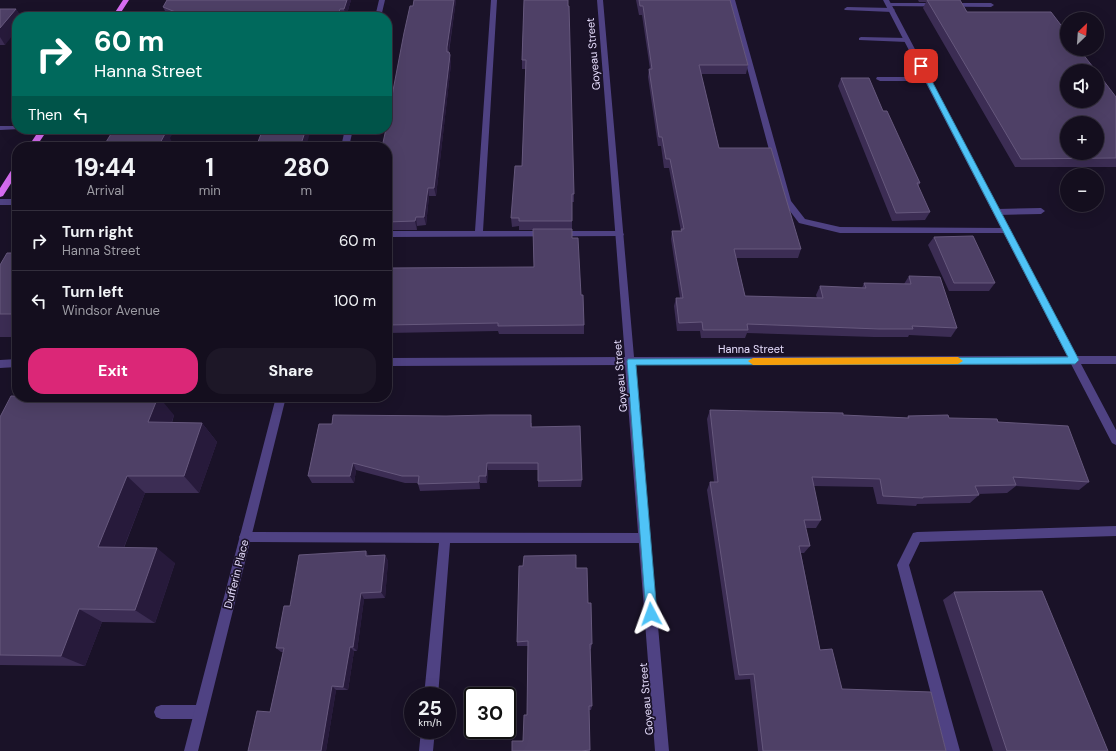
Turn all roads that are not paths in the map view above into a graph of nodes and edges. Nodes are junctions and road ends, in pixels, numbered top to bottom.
1 (126, 0) edge
2 (382, 0) edge
3 (494, 0) edge
4 (600, 0) edge
5 (732, 0) edge
6 (889, 5) edge
7 (991, 5) dead end
8 (846, 8) dead end
9 (118, 12) edge
10 (379, 12) edge
11 (861, 39) dead end
12 (907, 40) junction
13 (880, 78) dead end
14 (928, 79) junction
15 (0, 128) edge
16 (12, 128) edge
17 (12, 175) edge
18 (1, 191) edge
19 (0, 202) edge
20 (12, 202) edge
21 (1040, 211) dead end
22 (997, 212) junction
23 (1008, 231) junction
24 (392, 234) edge
25 (479, 234) junction
26 (620, 234) junction
27 (1075, 360) junction
28 (1116, 360) edge
29 (631, 361) junction
30 (392, 362) edge
31 (0, 364) edge
32 (12, 364) edge
33 (280, 402) edge
34 (1116, 440) edge
35 (1116, 531) edge
36 (445, 537) junction
37 (245, 538) junction
38 (645, 538) junction
39 (432, 687) edge
40 (161, 712) dead end
41 (200, 712) junction
42 (427, 739) edge
43 (191, 751) edge
44 (426, 751) edge
45 (662, 751) edge
46 (953, 751) edge

1 - 9 main road
2 - 10 street
3 - 25 street
4 - 26 street, Goyeau Street
5 - 23 street
6 - 7 street
6 - 8 street
6 - 12 street
11 - 12 street
12 - 14 street
13 - 14 street
14 - 22 street
15 - 16 street
17 - 18 main road
19 - 20 street
21 - 22 street
22 - 23 street
23 - 27 street
24 - 25 street
25 - 26 street
26 - 29 street, Goyeau Street
27 - 28 street, Hanna Street
27 - 29 street, Hanna Street
27 - 34 street
29 - 30 street, Hanna Street
29 - 38 street, Goyeau Street
31 - 32 street
33 - 37 street, Dufferin Place
35 - 46 street
36 - 37 street
36 - 38 street
36 - 39 street
37 - 41 street, Dufferin Place
38 - 45 street, Goyeau Street
40 - 41 street
41 - 43 street, Dufferin Place
42 - 44 street

